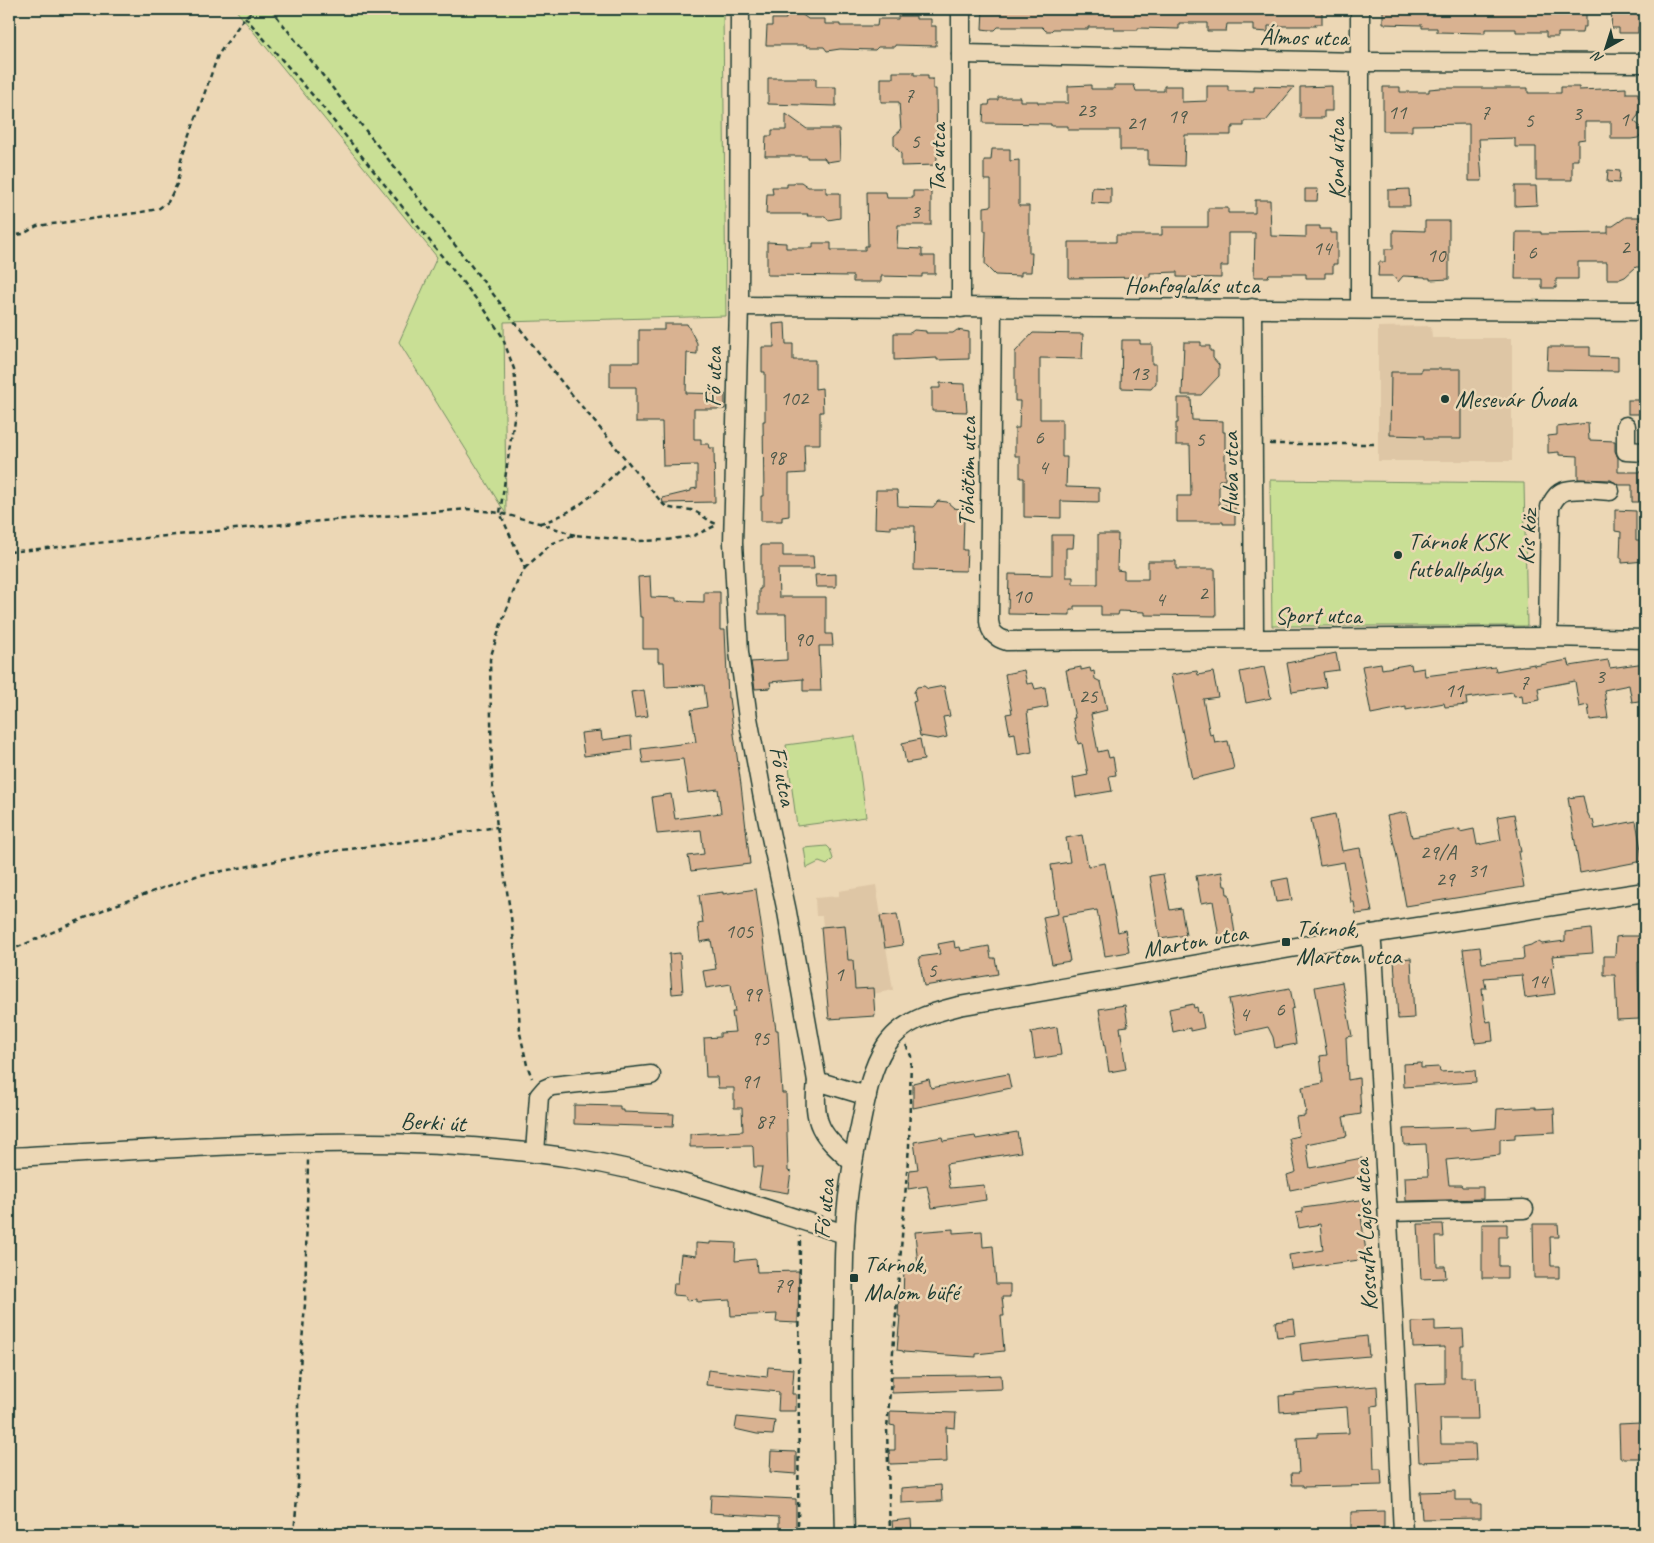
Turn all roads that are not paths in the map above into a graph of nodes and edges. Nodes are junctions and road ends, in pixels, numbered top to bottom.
1 (740, 9) edge
2 (961, 9) edge
3 (1360, 9) edge
4 (962, 54) junction
5 (1360, 62) junction
6 (1645, 63) edge
7 (738, 306) junction
8 (961, 308) junction
9 (1252, 308) junction
10 (992, 309) junction
11 (1360, 309) junction
12 (1645, 311) edge
13 (1626, 426) dead end
14 (1645, 452) edge
15 (1610, 491) dead end
16 (993, 634) joint
17 (1548, 637) junction
18 (1645, 638) edge
19 (1254, 639) junction
20 (1645, 892) edge
21 (1371, 934) junction
22 (651, 1075) dead end
23 (817, 1081) junction
24 (866, 1096) junction
25 (534, 1153) junction
26 (9, 1157) edge
27 (852, 1162) junction
28 (1524, 1209) dead end
29 (1388, 1212) junction
30 (844, 1234) junction
31 (845, 1534) edge
32 (1403, 1534) edge

1 - 7 street, Fő utca
2 - 4 street, Tas utca
3 - 5 street, Kond utca
4 - 5 street, Álmos utca
4 - 8 street, Tas utca
5 - 6 street, Álmos utca
5 - 11 street, Kond utca
7 - 8 street, Honfoglalás utca
7 - 23 street, Fő utca
8 - 10 street, Honfoglalás utca
9 - 10 street, Honfoglalás utca
9 - 11 street, Honfoglalás utca
9 - 19 street, Huba utca
10 - 16 street, Töhötöm utca
11 - 12 street, Honfoglalás utca
13 - 14 street
15 - 17 street, Kis köz
16 - 19 street, Sport utca
17 - 18 street, Sport utca
17 - 19 street, Sport utca
20 - 21 street, Marton utca
21 - 24 street, Marton utca
21 - 29 street, Kossuth Lajos utca
22 - 25 street
23 - 24 street
23 - 27 street, Fő utca
24 - 27 street, Marton utca
25 - 26 street, Berki út
25 - 30 street, Berki út
27 - 30 street, Fő utca
28 - 29 street
29 - 32 street, Kossuth Lajos utca
30 - 31 street, Fő utca

